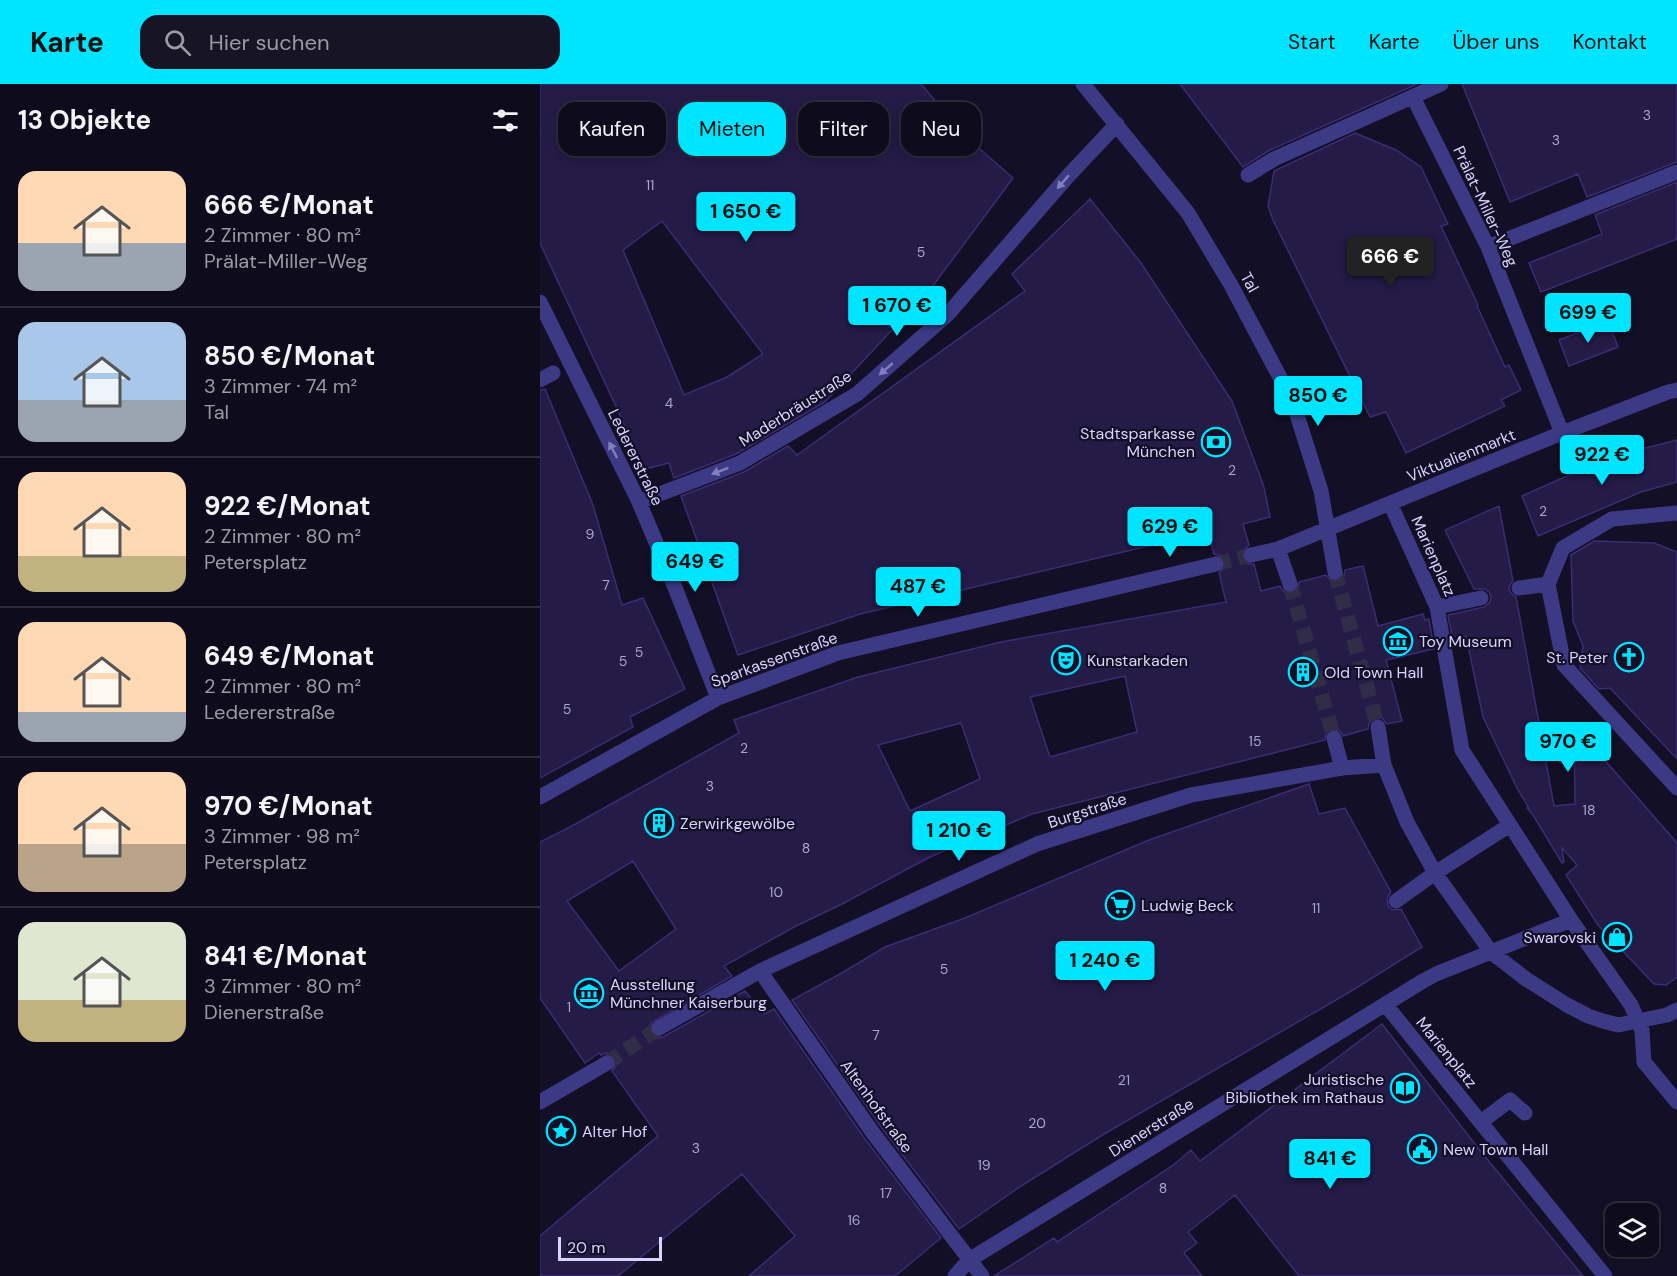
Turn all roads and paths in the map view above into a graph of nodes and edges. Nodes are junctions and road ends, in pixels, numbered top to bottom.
1 (1083, 84) edge
2 (1441, 84) edge
3 (1413, 97) junction
4 (1117, 124) junction
5 (1677, 172) edge
6 (1248, 175) dead end
7 (1488, 247) junction
8 (540, 302) edge
9 (1677, 390) edge
10 (1562, 433) junction
11 (639, 502) junction
12 (1390, 503) junction
13 (1677, 513) edge
14 (1327, 528) junction
15 (1278, 549) junction
16 (1251, 555) tunnel mouth
17 (1216, 564) tunnel mouth
18 (1335, 572) tunnel mouth
19 (1290, 584) tunnel mouth
20 (1548, 584) junction
21 (1519, 588) dead end
22 (1481, 598) dead end
23 (1437, 607) junction
24 (718, 698) junction
25 (1378, 727) tunnel mouth
26 (1334, 738) tunnel mouth
27 (1384, 765) junction
28 (1342, 768) junction
29 (1677, 788) edge
30 (540, 797) edge
31 (1510, 825) junction
32 (1435, 873) junction
33 (1396, 901) dead end
34 (1571, 920) junction
35 (1491, 952) junction
36 (760, 971) junction
37 (1386, 1004) junction
38 (1677, 1010) edge
39 (1639, 1022) junction
40 (659, 1028) tunnel mouth
41 (607, 1063) tunnel mouth
42 (540, 1102) edge
43 (1677, 1102) edge
44 (1519, 1112) dead end
45 (1481, 1122) junction
46 (969, 1260) junction
47 (955, 1276) edge
48 (982, 1276) edge
49 (1605, 1276) edge

1 - 4 street, Tal
2 - 3 street
3 - 6 street
3 - 7 street, Prälat-Miller-Weg
4 -> 11 street, Maderbräustraße
4 - 14 street, Tal
5 - 7 street
7 - 10 street, Prälat-Miller-Weg
11 -> 8 street, Ledererstraße
9 - 10 street, Viktualienmarkt
10 - 12 street, Viktualienmarkt
11 - 24 street, Ledererstraße
12 - 14 street, Viktualienmarkt
12 - 23 street, Marienplatz
13 - 20 street
14 - 15 street
14 - 18 street
15 - 16 street
15 - 19 street
17 - 24 street, Sparkassenstraße
20 - 21 street
20 - 29 street
22 - 23 street
23 - 31 street, Marienplatz
24 - 30 street, Sparkassenstraße
25 - 27 street
26 - 28 street
27 - 28 street, Burgstraße
27 - 32 street
28 - 36 street, Burgstraße
31 - 32 street
31 - 34 street, Marienplatz
32 - 33 street
32 - 35 street
34 - 35 street
34 - 39 street, Marienplatz
35 - 37 street
35 - 39 street
36 - 40 street, Burgstraße
36 - 46 street, Altenhofstraße
37 - 45 street, Marienplatz
37 - 46 street, Dienerstraße
38 - 39 street
39 - 43 street, Marienplatz
41 - 42 street
44 - 45 street
45 - 49 street, Marienplatz
46 - 47 street, Dienerstraße
46 - 48 street, Altenhofstraße

